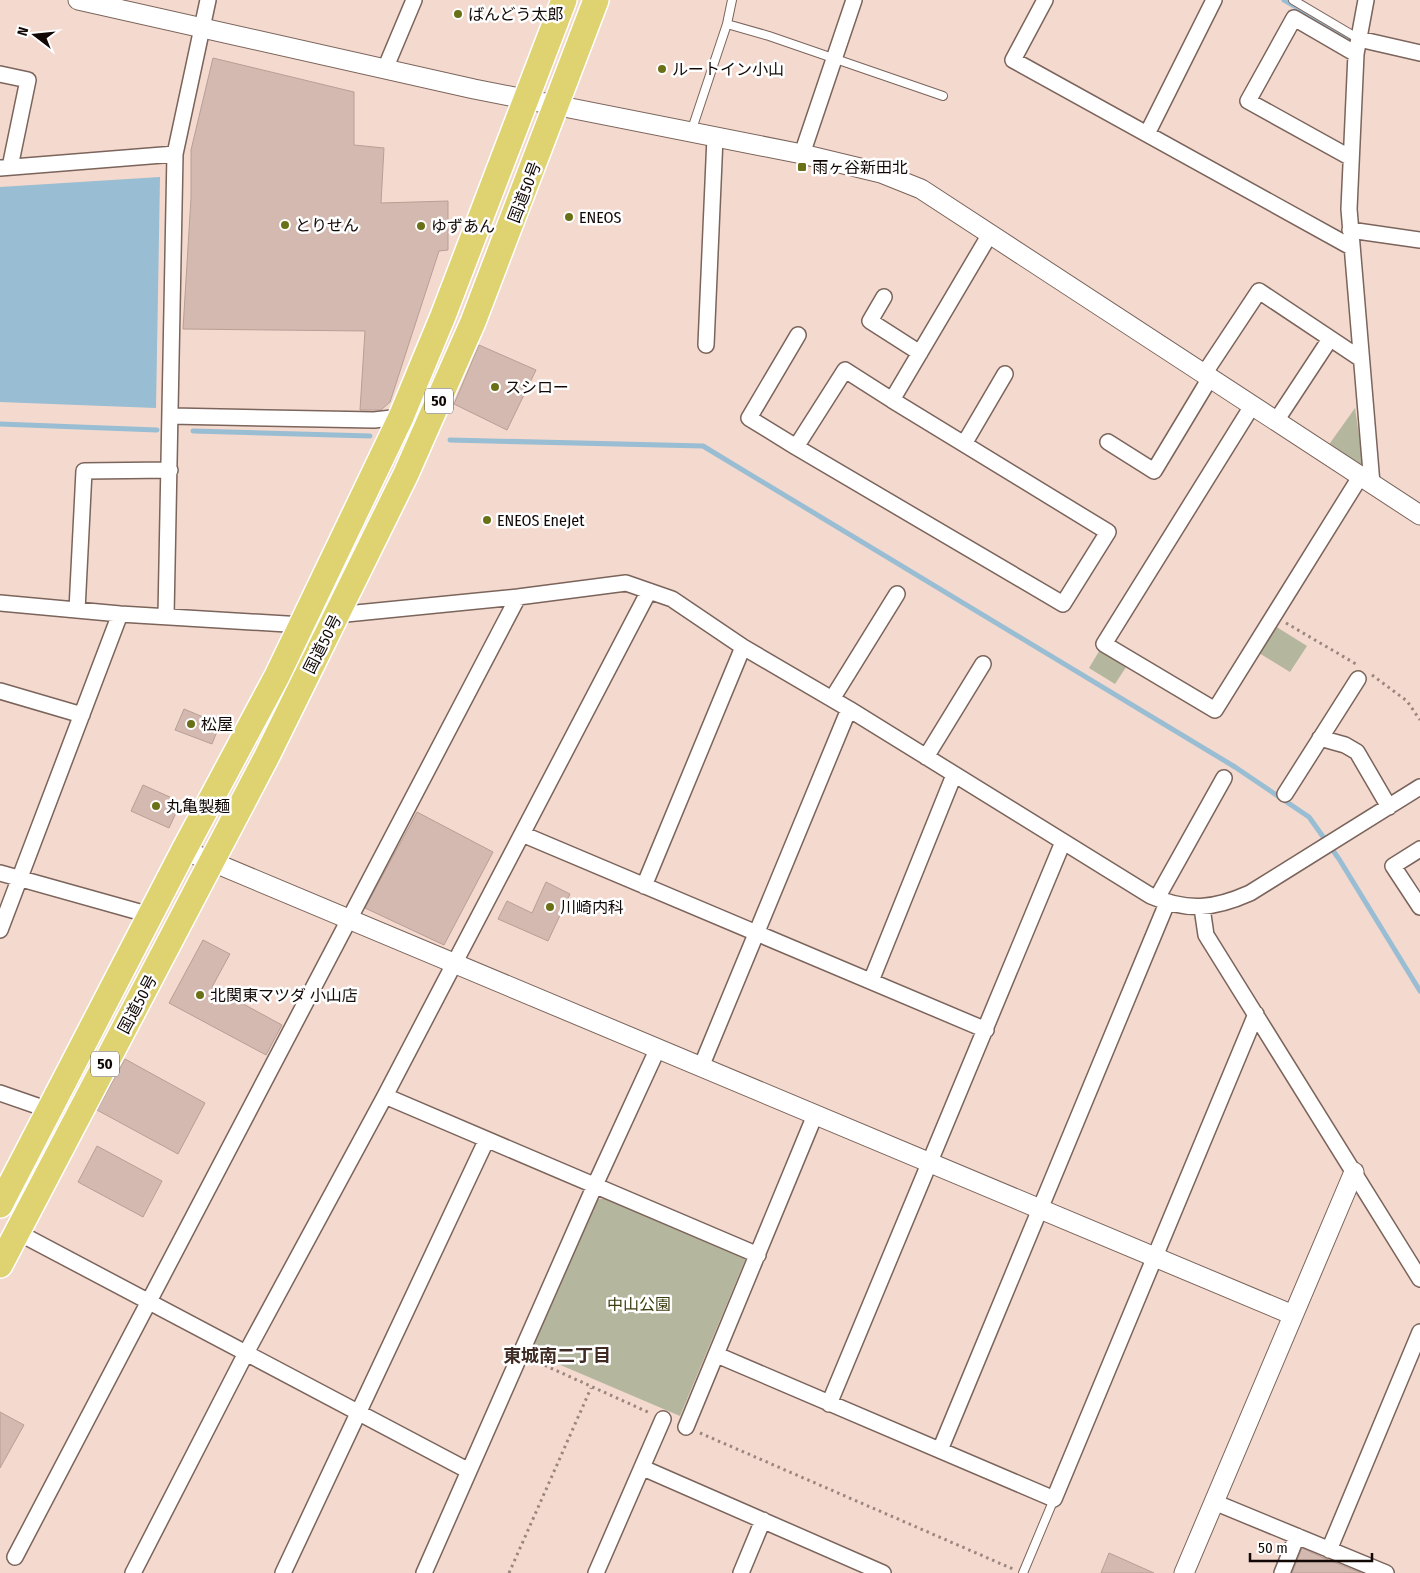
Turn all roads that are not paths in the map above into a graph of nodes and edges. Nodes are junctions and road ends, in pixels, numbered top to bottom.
1 (78, 0) edge
2 (208, 0) edge
3 (414, 0) edge
4 (564, 0) edge
5 (596, 0) edge
6 (732, 0) edge
7 (854, 0) edge
8 (1045, 0) edge
9 (1214, 0) edge
10 (1293, 0) edge
11 (1366, 0) edge
12 (727, 24) junction
13 (202, 28) junction
14 (1359, 39) junction
15 (1420, 53) edge
16 (1356, 54) junction
17 (834, 60) junction
18 (386, 69) junction
19 (0, 74) edge
20 (943, 96) dead end
21 (527, 100) junction
22 (555, 106) junction
23 (691, 133) junction
24 (1147, 134) junction
25 (715, 137) junction
26 (175, 154) junction
27 (802, 154) junction
28 (1351, 158) junction
29 (5, 167) edge
30 (1350, 230) junction
31 (990, 234) junction
32 (1420, 240) edge
33 (1351, 247) junction
34 (884, 297) dead end
35 (798, 335) dead end
36 (1330, 339) junction
37 (706, 344) dead end
38 (920, 353) junction
39 (1361, 359) junction
40 (1005, 374) dead end
41 (1207, 376) junction
42 (892, 400) junction
43 (1252, 406) junction
44 (171, 416) junction
45 (401, 417) junction
46 (1276, 421) junction
47 (1108, 442) dead end
48 (964, 444) junction
49 (796, 447) junction
50 (170, 470) junction
51 (1366, 480) junction
52 (1420, 516) edge
53 (649, 591) junction
54 (897, 594) dead end
55 (518, 597) junction
56 (0, 602) edge
57 (77, 610) junction
58 (120, 614) junction
59 (336, 615) junction
60 (166, 616) junction
61 (303, 625) junction
62 (743, 647) junction
63 (983, 664) dead end
64 (1358, 679) dead end
65 (0, 691) edge
66 (832, 699) junction
67 (849, 709) junction
68 (82, 715) junction
69 (1320, 738) junction
70 (926, 757) junction
71 (954, 775) junction
72 (1224, 778) dead end
73 (1420, 786) edge
74 (1284, 794) dead end
75 (1389, 806) junction
76 (522, 834) junction
77 (1063, 842) junction
78 (1420, 849) edge
79 (184, 850) junction
80 (212, 862) junction
81 (0, 874) edge
82 (20, 880) junction
83 (644, 886) junction
84 (1162, 900) junction
85 (1420, 907) edge
86 (1202, 908) junction
87 (150, 915) junction
88 (350, 919) junction
89 (0, 930) edge
90 (756, 934) junction
91 (453, 963) junction
92 (871, 981) junction
93 (1256, 1014) junction
94 (986, 1030) junction
95 (658, 1048) junction
96 (701, 1067) junction
97 (0, 1093) edge
98 (385, 1096) junction
99 (49, 1110) junction
100 (815, 1115) junction
101 (486, 1141) junction
102 (930, 1163) junction
103 (1354, 1172) junction
104 (595, 1185) junction
105 (0, 1205) edge
106 (1040, 1209) junction
107 (17, 1232) junction
108 (758, 1255) junction
109 (1155, 1258) junction
110 (0, 1265) edge
111 (1420, 1279) edge
112 (148, 1302) junction
113 (1292, 1315) junction
114 (1420, 1332) edge
115 (246, 1353) junction
116 (716, 1355) junction
117 (829, 1404) junction
118 (359, 1414) junction
119 (663, 1419) road end
120 (686, 1428) road end
121 (940, 1450) junction
122 (643, 1468) junction
123 (469, 1471) junction
124 (1054, 1499) junction
125 (1214, 1502) junction
126 (763, 1520) junction
127 (1296, 1536) junction
128 (1329, 1550) junction
129 (15, 1557) dead end
130 (133, 1573) edge
131 (283, 1573) edge
132 (424, 1573) edge
133 (596, 1573) edge
134 (741, 1573) edge
135 (884, 1573) edge
136 (1023, 1573) edge
137 (1184, 1573) edge
138 (1282, 1573) edge
139 (1386, 1573) edge

1 - 13 street
2 - 13 street
3 - 18 street
4 - 21 highway, 国道50号 / 50
5 - 22 highway, 国道50号 / 50
6 - 12 lane
7 - 17 street
8 - 24 street
9 - 24 street
10 - 14 lane
11 - 14 street
12 - 17 lane
12 - 23 lane
13 - 18 street
13 - 26 street
14 - 15 street
14 - 16 street
16 - 28 street
16 - 28 street
17 - 20 lane
17 - 27 street
18 - 21 street
19 - 29 street
21 - 22 street
21 - 45 highway, 国道50号 / 50
22 - 23 street
22 - 59 highway, 国道50号 / 50
23 - 25 street
24 - 33 street
25 - 27 street
25 - 37 street
26 - 29 street
26 - 44 street
27 - 31 street
28 - 30 street
30 - 32 street
30 - 33 street
31 - 38 street
31 - 41 street
33 - 39 street
34 - 38 street
35 - 49 street
36 - 39 street
36 - 41 street
36 - 46 street
38 - 42 street
39 - 51 street
40 - 48 street
41 - 43 street
41 - 47 street
42 - 48 street
42 - 49 street
43 - 46 street
43 - 51 street
44 - 45 street
44 - 50 street
45 - 61 highway, 国道50号 / 50
46 - 51 street
48 - 49 street
50 - 57 street
50 - 60 street
51 - 52 street
53 - 55 street
53 - 62 street
53 - 76 street
54 - 66 street
55 - 59 street
55 - 88 street
56 - 57 street
57 - 58 street
58 - 60 street
58 - 68 street
59 - 80 highway, 国道50号 / 50
60 - 61 street
61 - 79 highway, 国道50号 / 50
62 - 66 street
62 - 83 street
63 - 70 street
64 - 69 street
65 - 68 street
66 - 67 street
67 - 70 street
67 - 90 street
68 - 82 street
69 - 74 street
69 - 75 street
70 - 71 street
71 - 77 street
71 - 92 street
72 - 84 street
73 - 75 street
75 - 86 street
76 - 83 street
76 - 91 street
77 - 84 street
77 - 94 street
78 - 85 street
79 - 80 street
79 - 87 highway, 国道50号 / 50
80 - 88 street
80 - 107 highway, 国道50号 / 50
81 - 82 street
82 - 87 street
82 - 89 street
83 - 90 street
84 - 86 street
84 - 106 street
86 - 93 street
87 - 99 highway, 国道50号 / 50
88 - 91 street
88 - 112 street
90 - 92 street
90 - 96 street
91 - 95 street
91 - 98 street
92 - 94 street
93 - 103 street
93 - 109 street
94 - 102 street
95 - 96 street
95 - 104 street
96 - 100 street
97 - 99 street
98 - 101 street
98 - 115 street
99 - 105 highway, 国道50号 / 50
100 - 102 street
100 - 108 street
101 - 104 street
101 - 118 street
102 - 106 street
102 - 117 street
103 - 111 street
103 - 113 street
104 - 108 street
104 - 123 street
106 - 109 street
106 - 121 street
107 - 110 highway, 国道50号 / 50
107 - 112 street
108 - 116 street
109 - 113 street
109 - 124 street
112 - 115 street
112 - 129 street
113 - 125 street
114 - 128 street
115 - 118 street
115 - 130 street
116 - 117 street
116 - 120 street
117 - 121 street
118 - 123 street
118 - 131 street
119 - 122 street
121 - 124 street
122 - 126 street
122 - 133 street
123 - 132 street
124 - 136 lane
125 - 127 street
125 - 137 street
126 - 134 street
126 - 135 street
127 - 128 street
127 - 138 street
128 - 139 street

